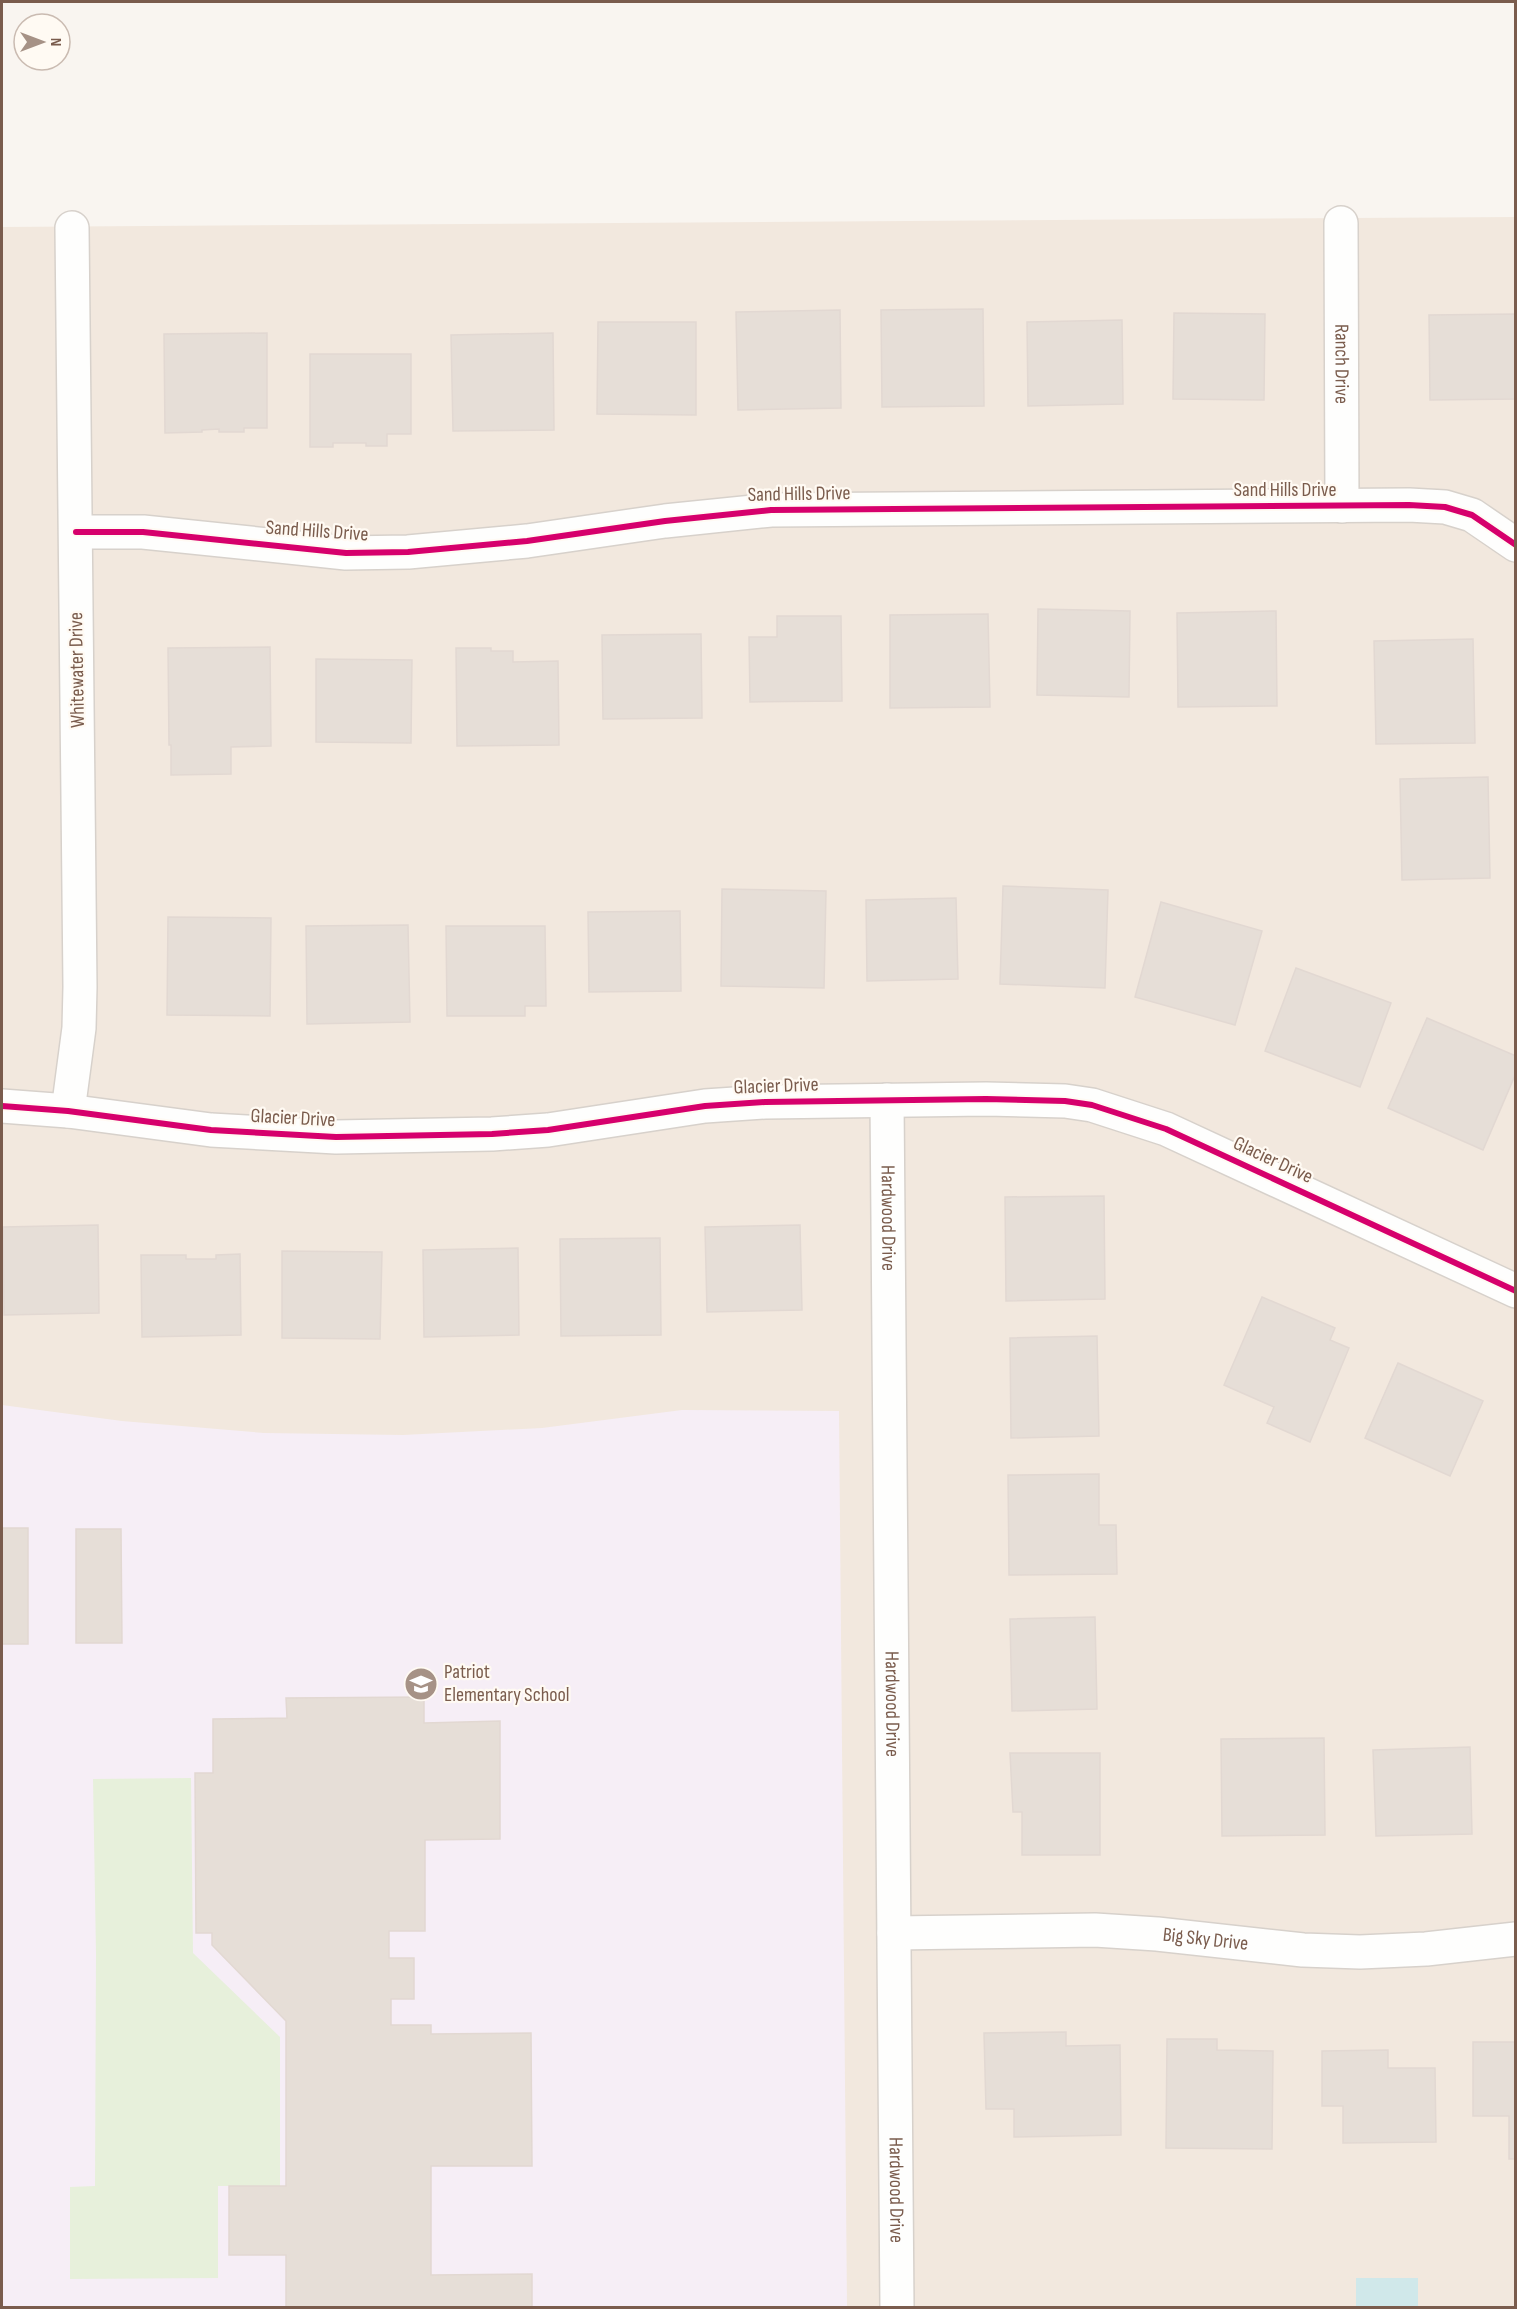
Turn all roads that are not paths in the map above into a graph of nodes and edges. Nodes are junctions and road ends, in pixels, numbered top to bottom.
1 (1341, 223) dead end
2 (72, 228) dead end
3 (1342, 506) junction
4 (76, 532) junction
5 (1515, 545) edge
6 (887, 1100) junction
7 (2, 1106) edge
8 (68, 1111) junction
9 (1515, 1291) edge
10 (894, 1933) junction
11 (1515, 1939) edge
12 (897, 2307) edge

1 - 3 street, Ranch Drive
2 - 4 street, Whitewater Drive
3 - 4 street, Sand Hills Drive
3 - 5 street, Sand Hills Drive
4 - 8 street, Whitewater Drive
6 - 8 street, Glacier Drive
6 - 9 street, Glacier Drive
6 - 10 street, Hardwood Drive
7 - 8 street, Glacier Drive
10 - 11 street, Big Sky Drive
10 - 12 street, Hardwood Drive

